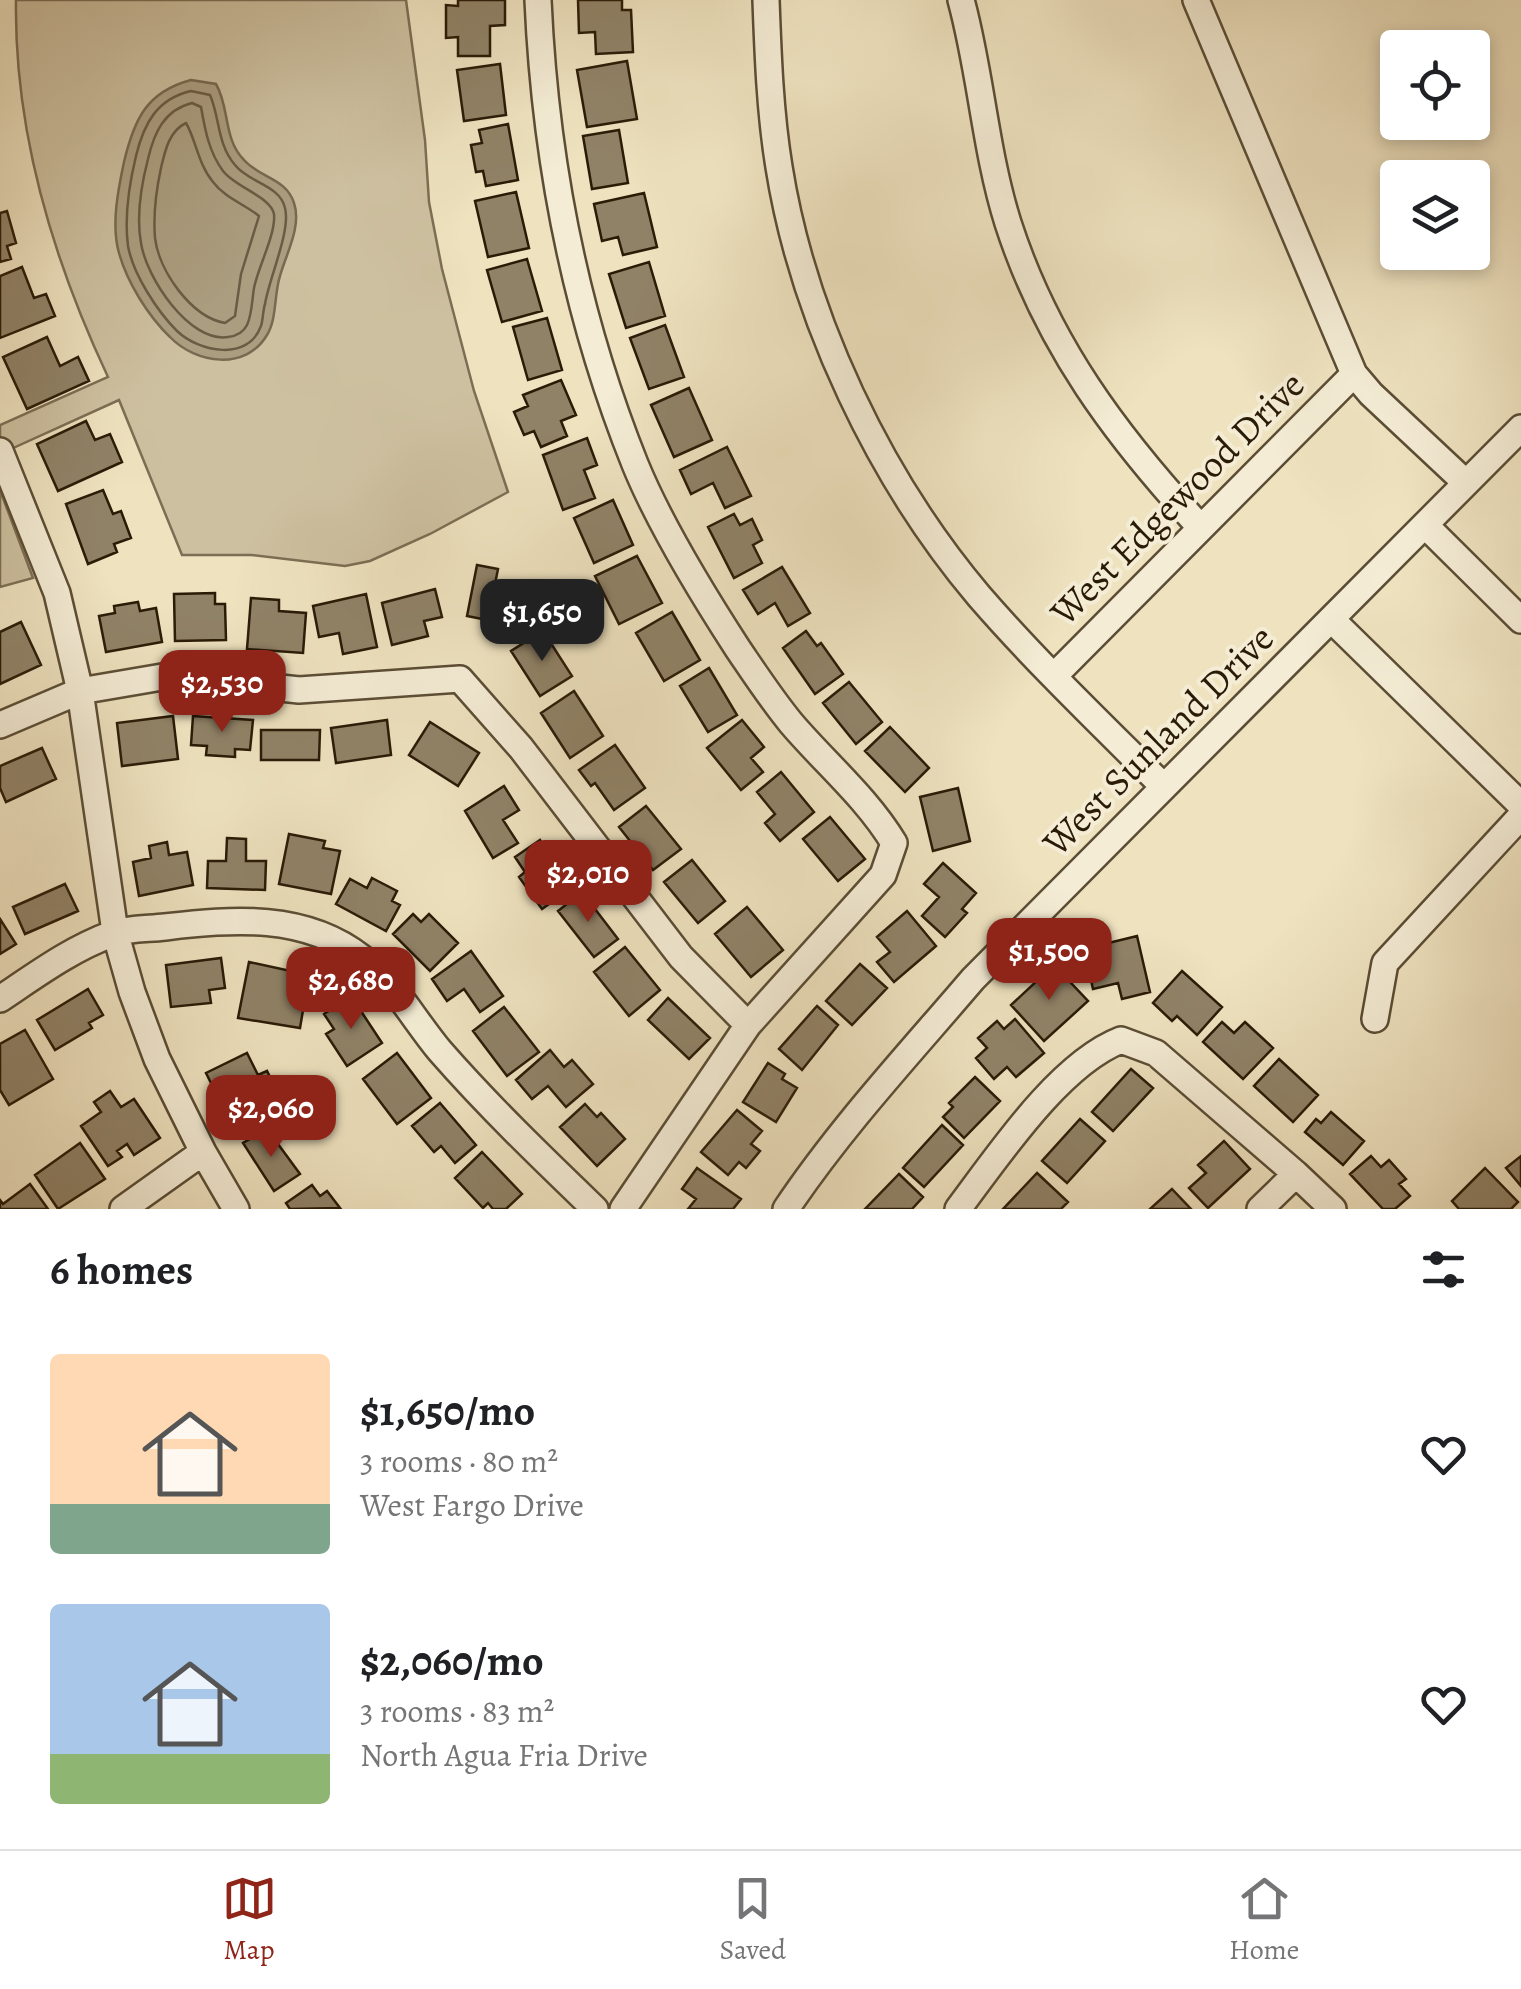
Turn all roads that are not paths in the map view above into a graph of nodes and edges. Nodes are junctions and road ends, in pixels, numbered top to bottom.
1 (538, 0) edge
2 (766, 0) edge
3 (961, 0) edge
4 (1196, 0) edge
5 (1354, 374) junction
6 (1519, 434) edge
7 (0, 452) edge
8 (1466, 483) junction
9 (1426, 526) junction
10 (1201, 528) junction
11 (1331, 619) junction
12 (1521, 620) edge
13 (1054, 676) junction
14 (80, 692) junction
15 (0, 725) edge
16 (1164, 787) junction
17 (1521, 805) edge
18 (1521, 816) edge
19 (115, 932) junction
20 (0, 999) edge
21 (1375, 1018) dead end
22 (748, 1025) junction
23 (203, 1152) junction
24 (1296, 1174) junction
25 (122, 1209) edge
26 (236, 1209) edge
27 (595, 1209) edge
28 (623, 1209) edge
29 (786, 1209) edge
30 (958, 1209) edge
31 (1260, 1209) edge
32 (1333, 1209) edge

1 - 22 street
2 - 13 street
3 - 10 street
4 - 5 street
5 - 8 street
5 - 10 street, West Edgewood Drive
6 - 8 street, West Sunland Drive
7 - 14 street
8 - 9 street, West Sunland Drive
9 - 11 street, West Sunland Drive
9 - 12 street
10 - 13 street, West Edgewood Drive
11 - 16 street, West Sunland Drive
11 - 17 street
13 - 16 street
14 - 15 street
14 - 19 street
14 - 22 street
16 - 29 street, West Sunland Drive
18 - 21 street
19 - 20 street
19 - 23 street
19 - 27 street
22 - 28 street
23 - 25 street
23 - 26 street
24 - 30 street
24 - 31 street
24 - 32 street

